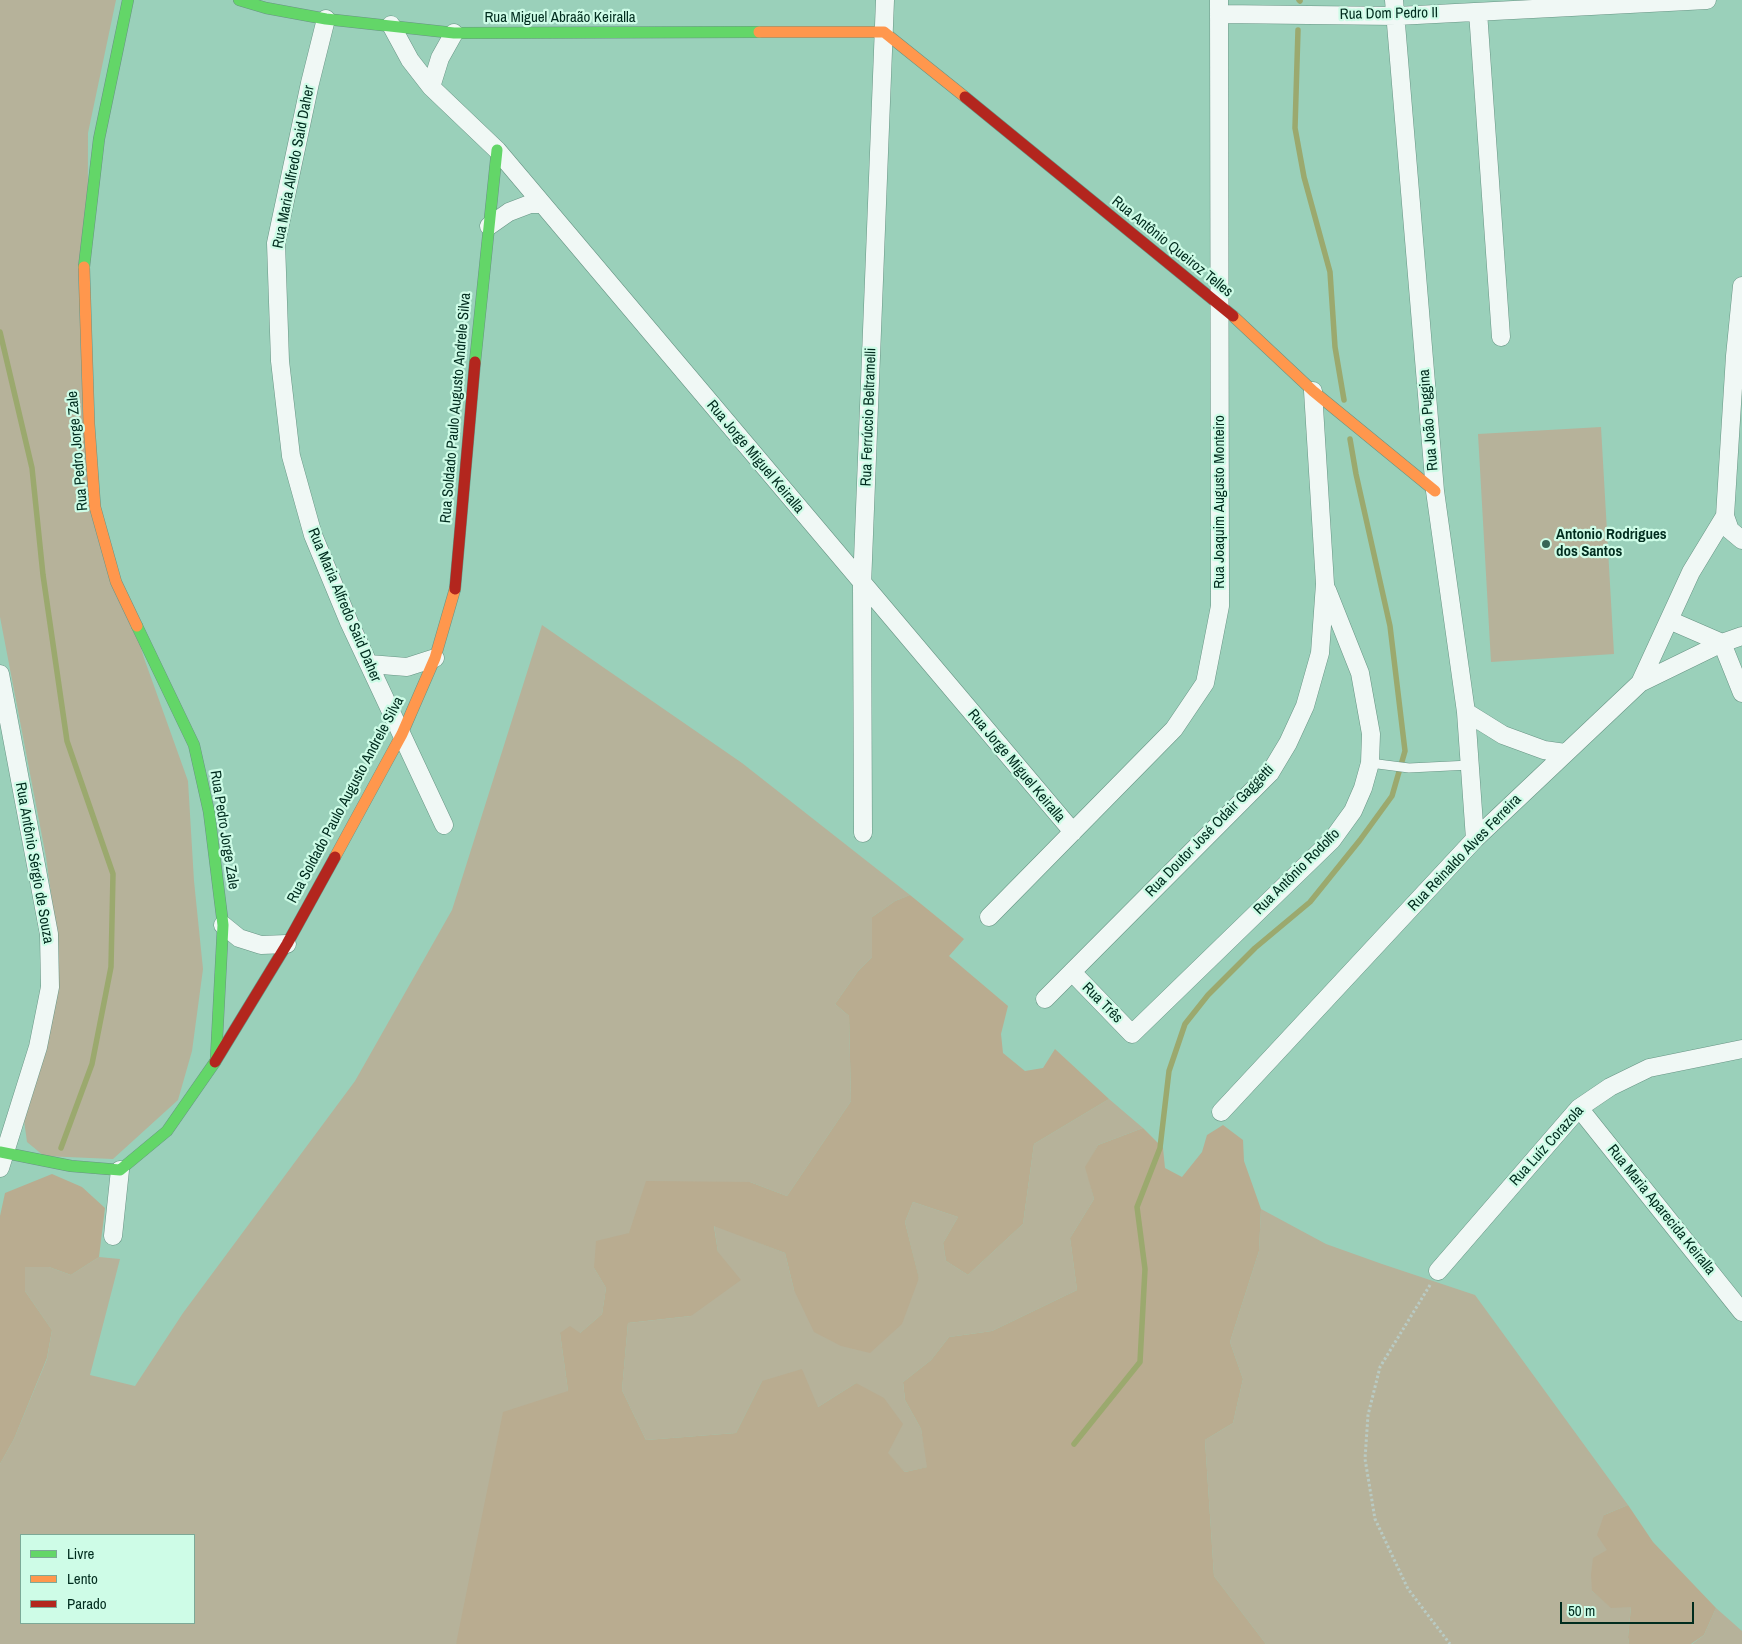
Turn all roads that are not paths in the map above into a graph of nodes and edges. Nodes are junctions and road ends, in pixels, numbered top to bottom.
1 (128, 0) edge
2 (239, 0) edge
3 (884, 0) edge
4 (1708, 0) edge
5 (1220, 7) edge
6 (1395, 8) edge
7 (1478, 12) junction
8 (326, 19) junction
9 (391, 25) junction
10 (884, 32) junction
11 (454, 33) junction
12 (431, 87) junction
13 (497, 150) junction
14 (542, 204) junction
15 (489, 226) junction
16 (1742, 286) edge
17 (1220, 304) junction
18 (1501, 337) dead end
19 (1314, 392) junction
20 (1435, 491) junction
21 (1725, 516) junction
22 (1742, 540) edge
23 (862, 584) junction
24 (1325, 584) junction
25 (1669, 620) junction
26 (1742, 636) edge
27 (1722, 643) junction
28 (435, 658) junction
29 (369, 664) junction
30 (0, 674) edge
31 (1640, 683) junction
32 (1742, 694) edge
33 (1466, 712) junction
34 (402, 734) junction
35 (1565, 753) junction
36 (1370, 763) junction
37 (1470, 766) junction
38 (444, 825) dead end
39 (1073, 832) junction
40 (863, 833) dead end
41 (1475, 839) junction
42 (989, 917) dead end
43 (223, 925) junction
44 (287, 944) junction
45 (1072, 972) junction
46 (1045, 999) dead end
47 (1132, 1034) joint
48 (1742, 1049) edge
49 (216, 1060) junction
50 (1579, 1108) junction
51 (1221, 1112) dead end
52 (1, 1158) edge
53 (120, 1170) junction
54 (114, 1236) dead end
55 (1438, 1271) road end
56 (1742, 1312) edge

1 - 43 street, Rua Pedro Jorge Zale
2 - 8 street, Rua Miguel Abraão Keiralla
3 - 10 street, Rua Ferrúccio Beltramelli
4 - 7 street, Rua Dom Pedro II
5 - 6 street, Rua Dom Pedro II
5 - 17 street, Rua Joaquim Augusto Monteiro
6 - 7 street, Rua Dom Pedro II
6 - 20 street, Rua João Puggina
7 - 18 street
8 - 9 street, Rua Miguel Abraão Keiralla
8 - 29 street, Rua Maria Alfredo Said Daher
9 - 11 street, Rua Miguel Abraão Keiralla
9 - 12 street, Rua Jorge Miguel Keiralla
10 - 11 street, Rua Miguel Abraão Keiralla
10 - 17 street, Rua Antônio Queiroz Telles
10 - 23 street, Rua Ferrúccio Beltramelli
11 - 12 street
12 - 13 street, Rua Jorge Miguel Keiralla
13 - 14 street, Rua Jorge Miguel Keiralla
13 - 15 street, Rua Soldado Paulo Augusto Andrele Silva
14 - 15 street
14 - 23 street, Rua Jorge Miguel Keiralla
15 - 28 street, Rua Soldado Paulo Augusto Andrele Silva
16 - 21 street
17 - 19 street, Rua Antônio Queiroz Telles
17 - 39 street, Rua Joaquim Augusto Monteiro
19 - 20 street, Rua Antônio Queiroz Telles
19 - 24 street, Rua Doutor José Odair Gaggetti
20 - 33 street, Rua João Puggina
21 - 22 street
21 - 25 street
23 - 39 street, Rua Jorge Miguel Keiralla
23 - 40 street, Rua Ferrúccio Beltramelli
24 - 36 street, Rua Antônio Rodolfo
24 - 45 street, Rua Doutor José Odair Gaggetti
25 - 27 street
25 - 31 street
26 - 27 street, Rua Reinaldo Alves Ferreira
27 - 31 street, Rua Reinaldo Alves Ferreira
27 - 32 street
28 - 29 street
28 - 34 street, Rua Soldado Paulo Augusto Andrele Silva
29 - 34 street, Rua Maria Alfredo Said Daher
30 - 52 street, Rua Antônio Sérgio de Souza
31 - 35 street, Rua Reinaldo Alves Ferreira
33 - 35 street
33 - 37 street, Rua João Puggina
34 - 38 street, Rua Maria Alfredo Said Daher
34 - 44 street, Rua Soldado Paulo Augusto Andrele Silva
35 - 41 street, Rua Reinaldo Alves Ferreira
36 - 37 lane
36 - 47 street, Rua Antônio Rodolfo
37 - 41 street, Rua João Puggina
39 - 42 street, Rua Joaquim Augusto Monteiro
41 - 51 street, Rua Reinaldo Alves Ferreira
43 - 44 street
43 - 49 street, Rua Pedro Jorge Zale
44 - 49 street, Rua Soldado Paulo Augusto Andrele Silva
45 - 46 street, Rua Doutor José Odair Gaggetti
45 - 47 street, Rua Três
48 - 50 street, Rua Luíz Corazola
49 - 53 street, Rua Soldado Paulo Augusto Andrele Silva
50 - 55 street, Rua Luíz Corazola
50 - 56 street, Rua Maria Aparecida Keiralla
52 - 53 street
53 - 54 street

